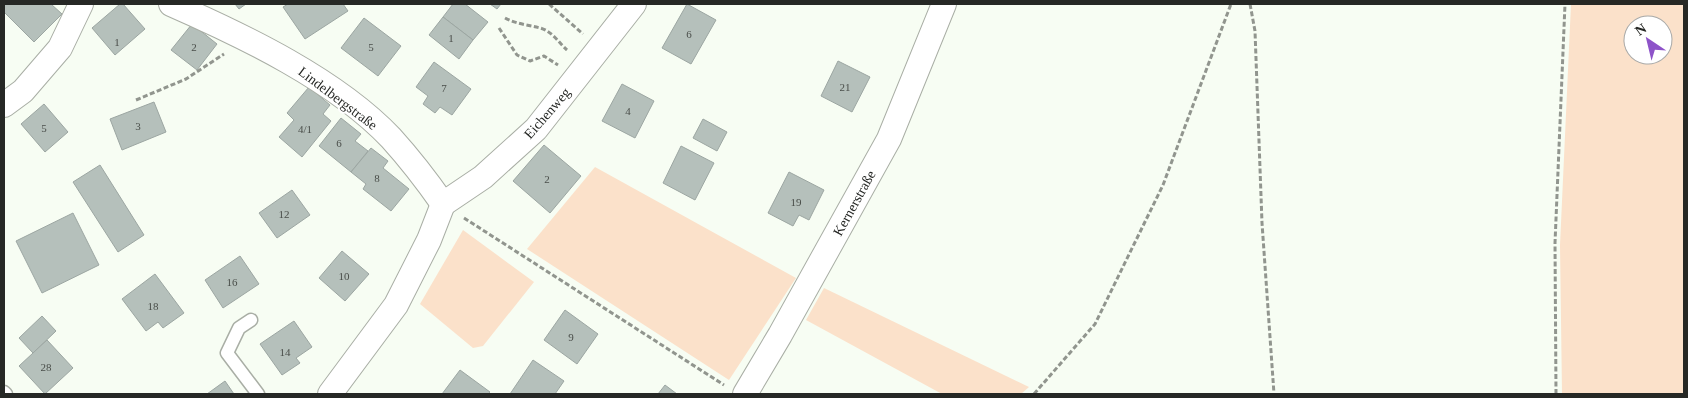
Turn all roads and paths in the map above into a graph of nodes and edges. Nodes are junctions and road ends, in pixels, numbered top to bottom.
1 (81, 4) edge
2 (171, 4) edge
3 (549, 4) edge
4 (634, 4) edge
5 (944, 4) edge
6 (1230, 4) edge
7 (1250, 4) edge
8 (1565, 4) edge
9 (506, 18) dead end
10 (499, 28) dead end
11 (244, 39) junction
12 (590, 62) junction
13 (136, 100) dead end
14 (4, 105) edge
15 (442, 204) junction
16 (251, 320) dead end
17 (338, 391) edge
18 (737, 392) edge
19 (258, 394) edge
20 (1034, 394) edge
21 (1274, 394) edge
22 (1556, 394) edge

1 - 14 street
2 - 11 street, Lindelbergstraße
3 - 12 path
4 - 12 street, Eichenweg
5 - 18 street, Kernerstraße
6 - 20 path
7 - 21 path
8 - 22 path
9 - 12 path
10 - 12 path
11 - 13 path
11 - 15 street, Lindelbergstraße
12 - 15 street, Eichenweg
15 - 17 street
15 - 18 path
16 - 19 lane

